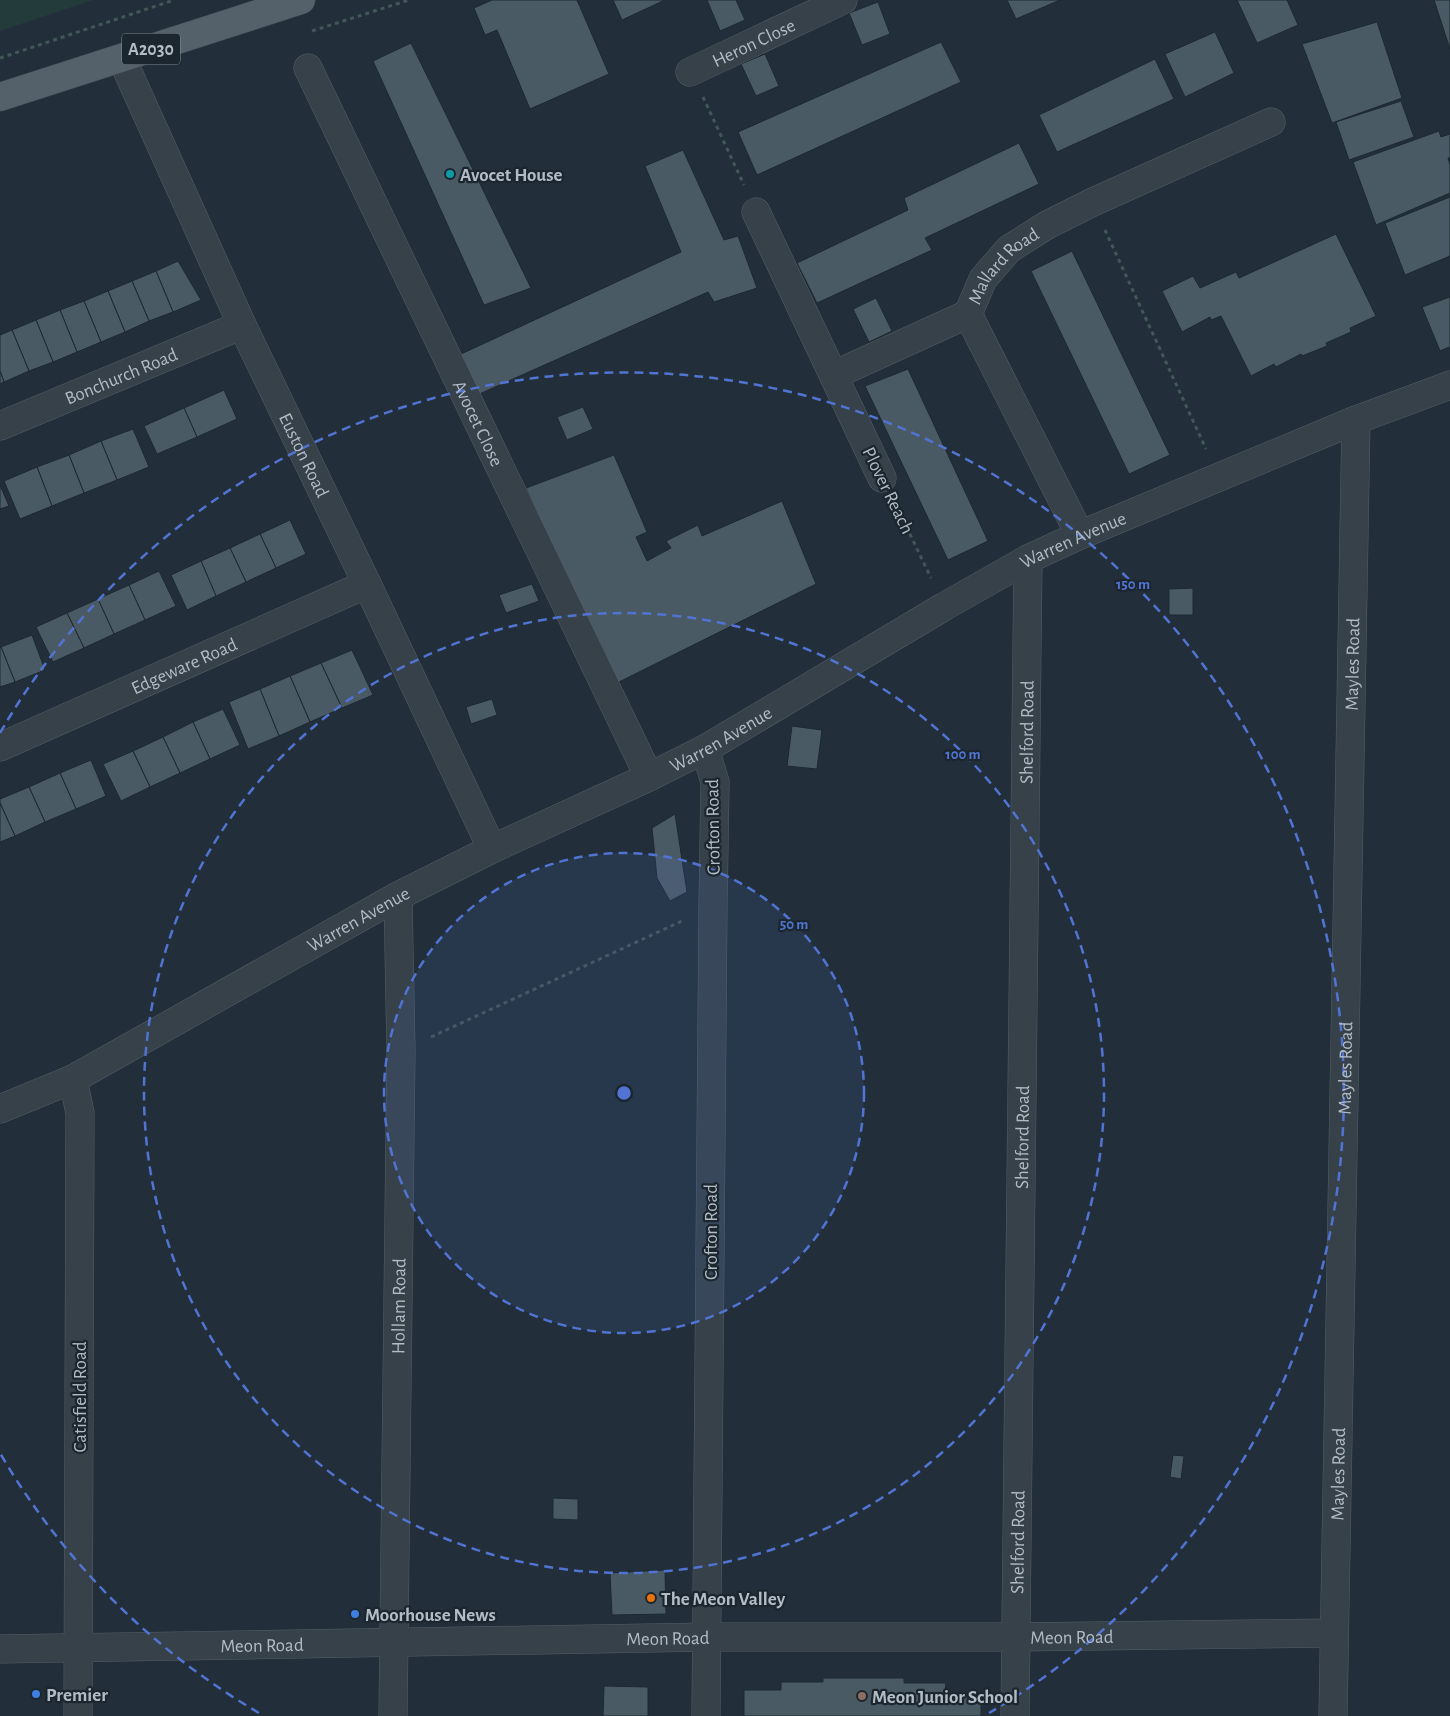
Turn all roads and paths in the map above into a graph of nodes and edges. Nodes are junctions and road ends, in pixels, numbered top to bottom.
1 (174, 0) edge
2 (301, 0) edge
3 (409, 0) edge
4 (843, 0) edge
5 (311, 31) dead end
6 (0, 58) edge
7 (122, 59) junction
8 (308, 68) dead end
9 (690, 72) joint
10 (0, 97) edge
11 (1271, 122) dead end
12 (1093, 202) junction
13 (756, 212) joint
14 (968, 314) junction
15 (242, 325) junction
16 (834, 375) junction
17 (1450, 385) edge
18 (1356, 420) junction
19 (0, 426) edge
20 (1218, 477) junction
21 (882, 478) joint
22 (1080, 535) junction
23 (1028, 558) junction
24 (367, 584) junction
25 (944, 606) junction
26 (0, 747) edge
27 (705, 749) junction
28 (649, 777) junction
29 (492, 849) junction
30 (398, 896) junction
31 (713, 906) junction
32 (401, 1050) junction
33 (73, 1079) junction
34 (0, 1109) edge
35 (1334, 1634) junction
36 (707, 1637) junction
37 (1016, 1637) junction
38 (394, 1642) junction
39 (79, 1648) junction
40 (0, 1649) edge
41 (78, 1716) edge
42 (393, 1716) edge
43 (706, 1716) edge
44 (1015, 1716) edge
45 (1333, 1716) edge

1 - 6 path
2 - 7 main road, A2030
3 - 5 path
4 - 9 street, Heron Close
7 - 10 main road, A2030
7 - 15 street, Euston Road
8 - 28 street, Avocet Close
9 - 13 path
11 - 12 street, Mallard Road
12 - 14 street, Mallard Road
12 - 20 path
13 - 16 street, Plover Reach
14 - 16 street
14 - 22 street, Mallard Road
15 - 19 street, Bonchurch Road
15 - 24 street, Euston Road
16 - 21 street, Plover Reach
17 - 18 street, Warren Avenue
18 - 20 street, Warren Avenue
18 - 35 street, Mayles Road
20 - 22 street, Warren Avenue
21 - 25 path, Plover Reach
22 - 23 street, Warren Avenue
23 - 25 street, Warren Avenue
23 - 37 street, Shelford Road
24 - 26 street, Edgeware Road
24 - 29 street, Euston Road
25 - 27 street, Warren Avenue
27 - 28 street, Warren Avenue
27 - 31 street, Crofton Road
28 - 29 street, Warren Avenue
29 - 30 street, Warren Avenue
30 - 32 street, Hollam Road
30 - 33 street, Warren Avenue
31 - 32 path
31 - 36 street, Crofton Road
32 - 38 street, Hollam Road
33 - 34 street, Warren Avenue
33 - 39 street, Catisfield Road
35 - 37 street, Meon Road
35 - 45 street, Mayles Road
36 - 37 street, Meon Road
36 - 38 street, Meon Road
36 - 43 street, Crofton Road
37 - 44 street, Shelford Road
38 - 39 street, Meon Road
38 - 42 street, Hollam Road
39 - 40 street, Meon Road
39 - 41 street, Catisfield Road

